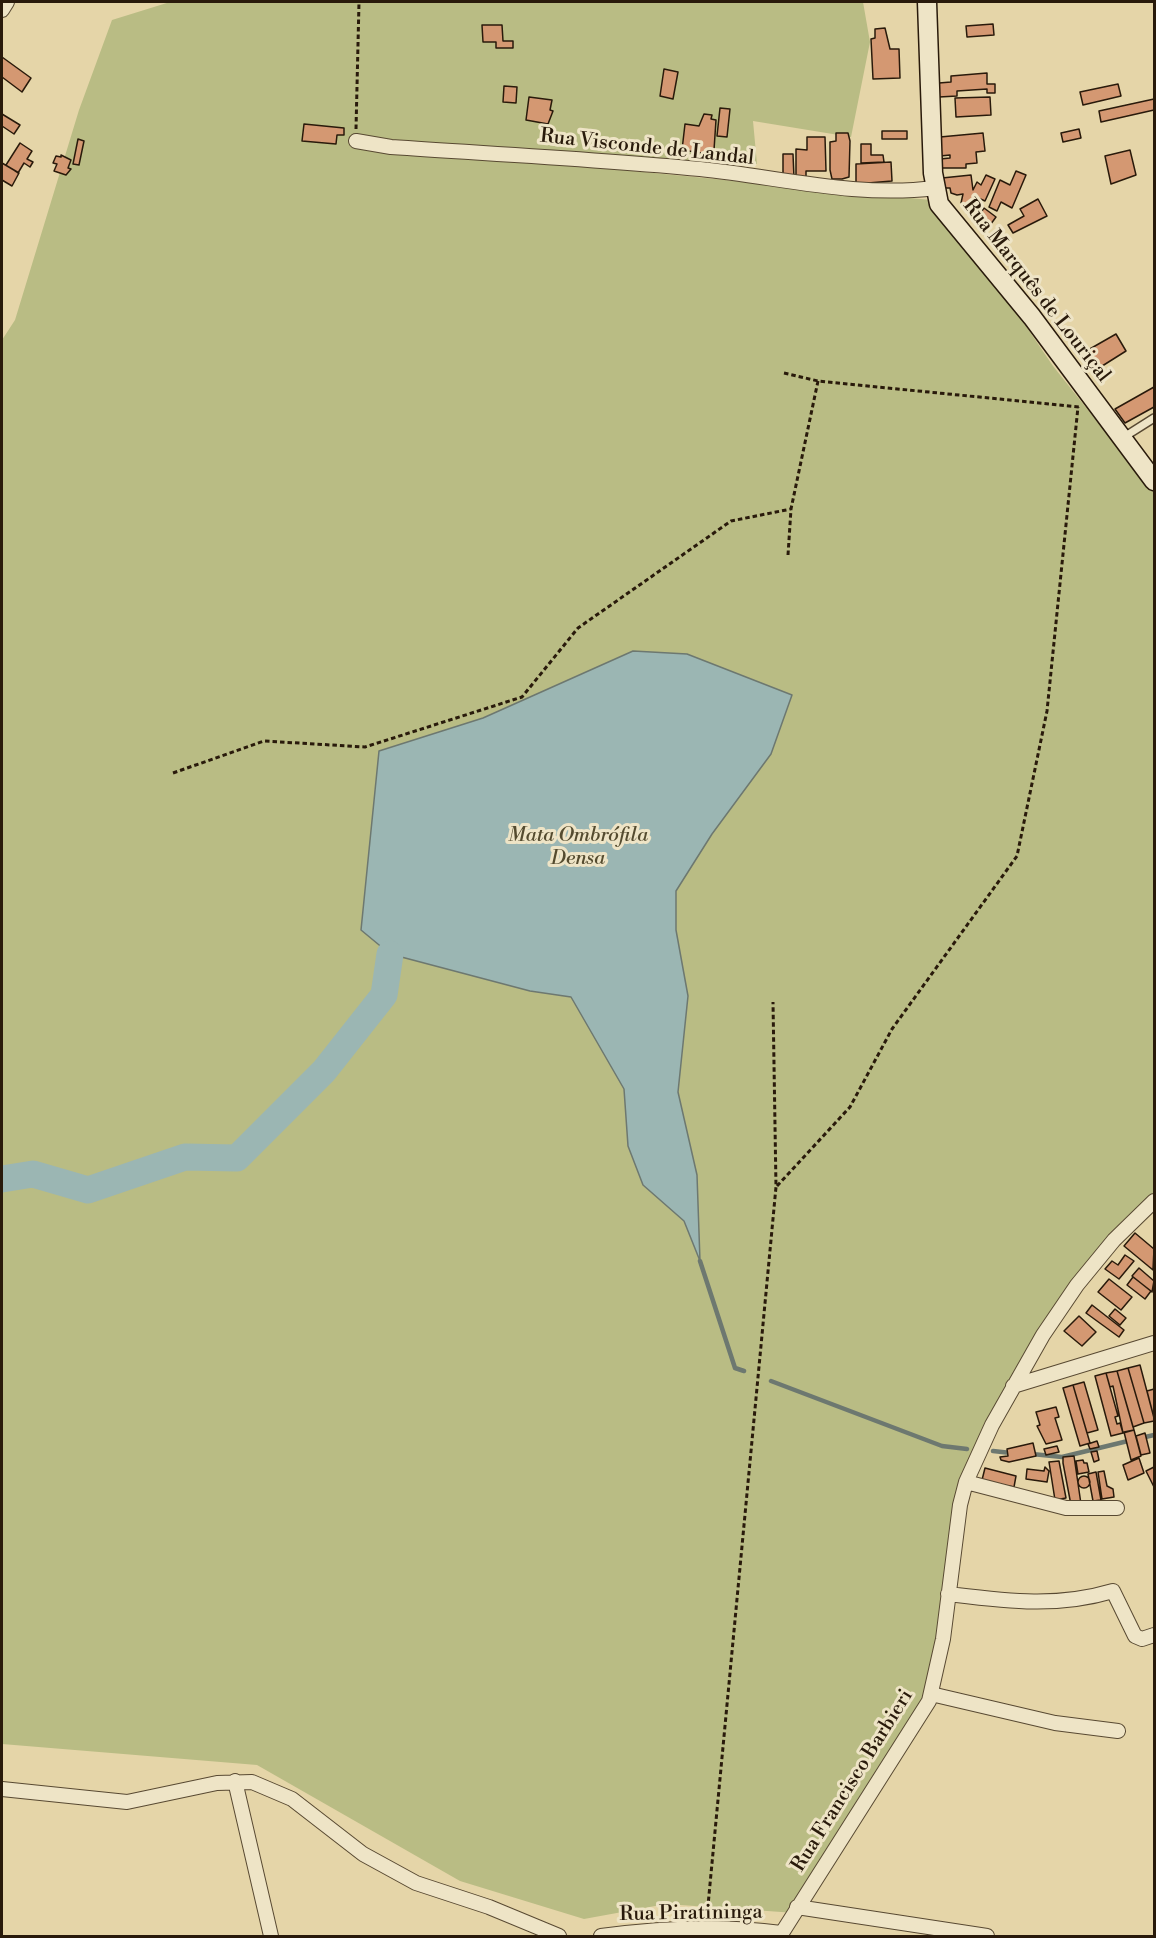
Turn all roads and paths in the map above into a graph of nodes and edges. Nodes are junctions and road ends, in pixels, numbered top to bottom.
1 (7, 2) edge
2 (359, 2) edge
3 (927, 2) edge
4 (2, 10) edge
5 (356, 141) joint
6 (935, 188) junction
7 (784, 374) dead end
8 (818, 381) junction
9 (1086, 405) junction
10 (1155, 418) edge
11 (1122, 438) junction
12 (1155, 481) edge
13 (791, 510) junction
14 (788, 555) dead end
15 (173, 773) dead end
16 (773, 1002) dead end
17 (776, 1187) junction
18 (1155, 1201) edge
19 (1155, 1343) edge
20 (1013, 1386) junction
21 (966, 1482) junction
22 (1117, 1508) dead end
23 (948, 1594) junction
24 (1155, 1635) edge
25 (931, 1694) junction
26 (1118, 1731) dead end
27 (235, 1781) junction
28 (2, 1790) edge
29 (797, 1907) junction
30 (706, 1930) junction
31 (780, 1935) edge
32 (272, 1936) edge
33 (559, 1936) edge
34 (601, 1936) edge
35 (987, 1936) edge

1 - 4 street
2 - 5 path
3 - 6 main road, Rua Marquês de Louriçal
5 - 6 street, Rua Visconde de Landal
6 - 9 main road, Rua Marquês de Louriçal
7 - 8 path
8 - 9 path
8 - 13 path
9 - 11 main road, Rua Marquês de Louriçal
9 - 17 path
10 - 11 lane
11 - 12 main road, Rua Marquês de Louriçal
13 - 14 path
13 - 15 path
16 - 17 path
17 - 30 path
18 - 20 street, Rua Francisco Barbieri
19 - 20 street
20 - 21 street, Rua Francisco Barbieri
21 - 22 street
21 - 23 street, Rua Francisco Barbieri
23 - 24 street
23 - 25 street, Rua Francisco Barbieri
25 - 26 street
25 - 29 street, Rua Francisco Barbieri
27 - 28 street
27 - 32 street
27 - 33 street
29 - 31 street, Rua Francisco Barbieri
29 - 35 street
30 - 31 street, Rua Piratininga
30 - 34 street, Rua Piratininga

